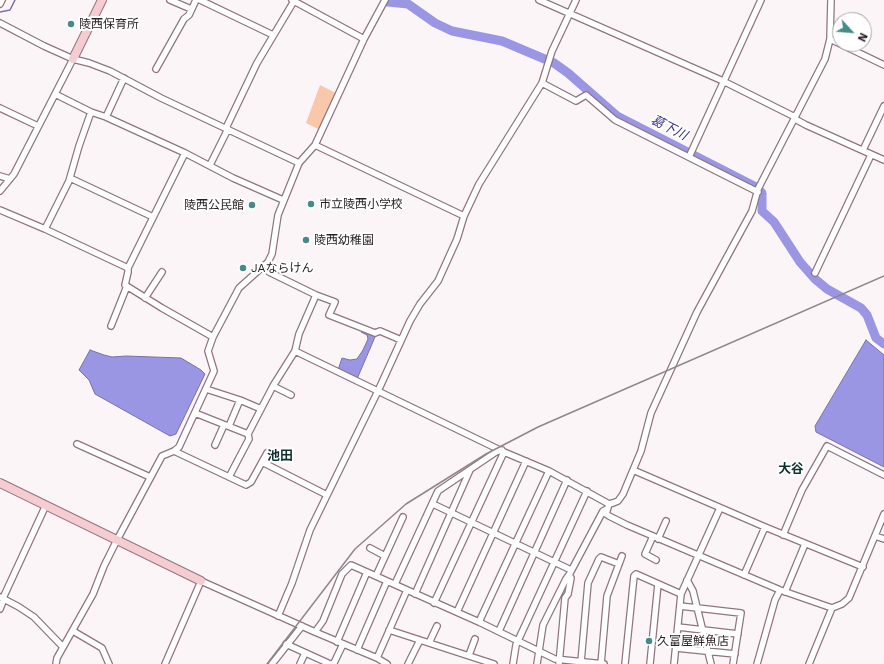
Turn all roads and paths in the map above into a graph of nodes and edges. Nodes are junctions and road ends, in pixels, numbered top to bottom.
1 (2, 0) edge
2 (102, 0) edge
3 (170, 0) edge
4 (196, 0) edge
5 (200, 0) edge
6 (293, 0) edge
7 (539, 0) edge
8 (576, 0) edge
9 (761, 0) edge
10 (831, 0) edge
11 (384, 2) edge
12 (0, 4) edge
13 (192, 9) junction
14 (570, 14) junction
15 (0, 24) edge
16 (273, 35) junction
17 (364, 39) junction
18 (830, 39) junction
19 (73, 59) junction
20 (884, 65) edge
21 (156, 69) dead end
22 (124, 78) junction
23 (723, 81) junction
24 (542, 83) junction
25 (55, 94) junction
26 (884, 106) edge
27 (0, 108) edge
28 (91, 112) junction
29 (106, 117) junction
30 (795, 118) junction
31 (38, 126) junction
32 (227, 128) junction
33 (315, 145) junction
34 (862, 150) junction
35 (185, 153) junction
36 (871, 155) junction
37 (689, 157) junction
38 (884, 160) edge
39 (299, 163) junction
40 (210, 165) junction
41 (0, 176) edge
42 (70, 178) junction
43 (10, 179) junction
44 (0, 191) edge
45 (758, 192) junction
46 (283, 200) junction
47 (0, 210) edge
48 (464, 216) junction
49 (153, 217) junction
50 (45, 229) junction
51 (264, 266) junction
52 (128, 268) junction
53 (162, 272) dead end
54 (815, 273) dead end
55 (127, 286) junction
56 (316, 296) junction
57 (145, 298) junction
58 (111, 326) dead end
59 (213, 337) junction
60 (401, 340) junction
61 (295, 351) junction
62 (273, 386) junction
63 (206, 389) junction
64 (378, 391) junction
65 (291, 395) dead end
66 (240, 400) junction
67 (261, 409) junction
68 (195, 413) junction
69 (226, 426) junction
70 (248, 434) junction
71 (77, 444) dead end
72 (216, 445) dead end
73 (174, 451) junction
74 (503, 451) junction
75 (267, 453) dead end
76 (526, 461) junction
77 (262, 462) junction
78 (470, 470) junction
79 (633, 470) junction
80 (549, 471) junction
81 (884, 475) edge
82 (150, 477) junction
83 (229, 477) junction
84 (567, 480) junction
85 (0, 483) edge
86 (587, 491) junction
87 (327, 494) junction
88 (433, 504) junction
89 (46, 505) junction
90 (608, 507) junction
91 (720, 508) junction
92 (451, 513) junction
93 (884, 514) edge
94 (403, 518) dead end
95 (666, 521) dead end
96 (471, 523) junction
97 (765, 527) junction
98 (493, 533) junction
99 (783, 535) junction
100 (875, 536) junction
101 (656, 538) junction
102 (884, 539) edge
103 (117, 540) junction
104 (515, 543) junction
105 (805, 544) junction
106 (370, 548) dead end
107 (534, 552) junction
108 (385, 556) junction
109 (622, 556) dead end
110 (698, 556) junction
111 (656, 560) dead end
112 (554, 562) junction
113 (618, 564) junction
114 (863, 567) junction
115 (367, 572) junction
116 (570, 573) junction
117 (744, 575) junction
118 (376, 576) junction
119 (687, 580) junction
120 (201, 581) junction
121 (387, 581) junction
122 (395, 584) junction
123 (658, 584) junction
124 (407, 590) junction
125 (782, 591) junction
126 (415, 594) junction
127 (681, 594) junction
128 (2, 598) edge
129 (434, 603) junction
130 (680, 606) junction
131 (0, 608) edge
132 (698, 608) junction
133 (832, 608) junction
134 (457, 612) junction
135 (278, 616) junction
136 (479, 622) junction
137 (302, 626) junction
138 (437, 626) dead end
139 (678, 627) junction
140 (389, 630) junction
141 (704, 630) junction
142 (72, 631) junction
143 (499, 631) junction
144 (315, 632) junction
145 (738, 634) junction
146 (475, 639) dead end
147 (420, 640) junction
148 (518, 640) junction
149 (337, 642) junction
150 (429, 643) junction
151 (286, 644) junction
152 (343, 644) junction
153 (63, 647) junction
154 (676, 648) junction
155 (357, 650) junction
156 (538, 650) junction
157 (709, 652) junction
158 (305, 653) junction
159 (735, 654) junction
160 (468, 655) junction
161 (377, 658) junction
162 (559, 662) edge
163 (581, 662) junction
164 (56, 664) edge
165 (109, 664) edge
166 (165, 664) edge
167 (272, 664) edge
168 (300, 664) edge
169 (328, 664) edge
170 (387, 664) edge
171 (408, 664) edge
172 (494, 664) edge
173 (513, 664) edge
174 (537, 664) edge
175 (601, 664) edge
176 (604, 664) edge
177 (625, 664) edge
178 (650, 664) edge
179 (674, 664) edge
180 (711, 664) edge
181 (733, 664) edge
182 (757, 664) edge
183 (809, 664) edge

1 - 12 street
2 - 19 street
3 - 13 street
4 - 13 street
5 - 16 street
6 - 16 street
6 - 17 street
7 - 14 street
8 - 14 street
9 - 23 street
10 - 18 street
11 - 17 street
13 - 21 street
14 - 23 street
14 - 24 street
15 - 19 street
16 - 32 street
17 - 33 street
18 - 20 street
18 - 30 street
19 - 22 street
19 - 25 street
22 - 29 street
22 - 32 street
23 - 30 street
23 - 37 street
24 - 37 street
24 - 48 street
25 - 28 street
25 - 31 street
26 - 34 street
27 - 31 street
28 - 29 street
28 - 42 street
29 - 35 street
30 - 34 street
30 - 45 street
31 - 43 street
32 - 39 street
32 - 40 street
33 - 39 street
33 - 48 street
34 - 36 street
35 - 40 street
35 - 49 street
36 - 38 street
36 - 54 street
37 - 45 street
39 - 46 street
40 - 46 street
41 - 43 street
42 - 49 street
42 - 50 street
43 - 44 street
45 - 79 street
46 - 51 street
47 - 50 street
48 - 60 street
49 - 52 street
50 - 52 street
51 - 56 street
51 - 59 street
52 - 55 street
53 - 57 street
55 - 57 street
55 - 58 street
56 - 60 street
56 - 61 street
57 - 59 street
59 - 63 street
60 - 64 street
61 - 62 street
61 - 64 street
62 - 65 street
62 - 67 street
63 - 66 street
63 - 68 street
64 - 74 street
64 - 87 street
66 - 67 street
66 - 69 street
67 - 70 street
68 - 69 street
68 - 73 street
69 - 70 street
69 - 72 street
70 - 83 street
71 - 82 street
73 - 82 street
73 - 83 street
74 - 76 street
74 - 78 street
74 - 96 street
75 - 77 street
76 - 80 street
76 - 98 street
77 - 83 street
77 - 87 street
78 - 88 street
78 - 92 street
79 - 90 street
79 - 91 street
80 - 84 street
80 - 104 street
81 - 99 street
82 - 103 street
84 - 86 street
84 - 107 street
85 - 89 street
86 - 90 street
86 - 112 street
87 - 135 street
88 - 92 street
88 - 122 street
89 - 103 street
89 - 128 street
90 - 101 street
90 - 116 street
91 - 97 street
91 - 110 street
92 - 96 street
92 - 126 street
93 - 100 street
94 - 108 street
95 - 101 street
96 - 98 street
96 - 129 street
97 - 99 street
97 - 117 street
98 - 104 street
98 - 134 street
99 - 105 street
100 - 102 street
100 - 114 street
101 - 110 street
101 - 111 street
103 - 120 street
103 - 142 street
104 - 107 street
104 - 136 street
105 - 114 street
105 - 125 street
106 - 108 street
107 - 112 street
107 - 143 street
108 - 118 street
109 - 113 street
110 - 117 street
110 - 119 street
112 - 116 street
112 - 148 street
113 - 163 street
113 - 175 street
114 - 133 street
115 - 118 street
115 - 144 street
115 - 149 street
116 - 156 street
116 - 162 street
117 - 125 street
118 - 121 street
119 - 127 street
119 - 132 street
120 - 135 street
120 - 166 street
121 - 122 street
121 - 155 street
122 - 124 street
123 - 127 street
123 - 177 street
123 - 178 street
124 - 126 street
124 - 140 street
125 - 133 street
125 - 182 street
126 - 129 street
127 - 130 street
128 - 131 street
128 - 153 street
129 - 134 street
130 - 132 street
130 - 139 street
132 - 141 street
132 - 145 street
133 - 183 street
134 - 136 street
135 - 137 street
136 - 143 street
137 - 144 street
137 - 151 street
138 - 150 street
139 - 141 street
139 - 154 street
140 - 147 street
140 - 161 street
141 - 145 street
141 - 157 street
142 - 153 street
142 - 165 street
143 - 148 street
144 - 149 street
145 - 159 street
146 - 160 street
147 - 150 street
147 - 171 street
148 - 156 street
148 - 173 street
149 - 152 street
150 - 160 street
151 - 158 street
151 - 167 street
152 - 155 street
152 - 169 street
153 - 164 street
154 - 157 street
154 - 179 street
155 - 161 street
156 - 162 street
156 - 174 street
157 - 159 street
157 - 180 street
158 - 168 street
158 - 169 street
159 - 181 street
160 - 172 street
161 - 170 street
162 - 163 street
163 - 175 street
175 - 176 street

